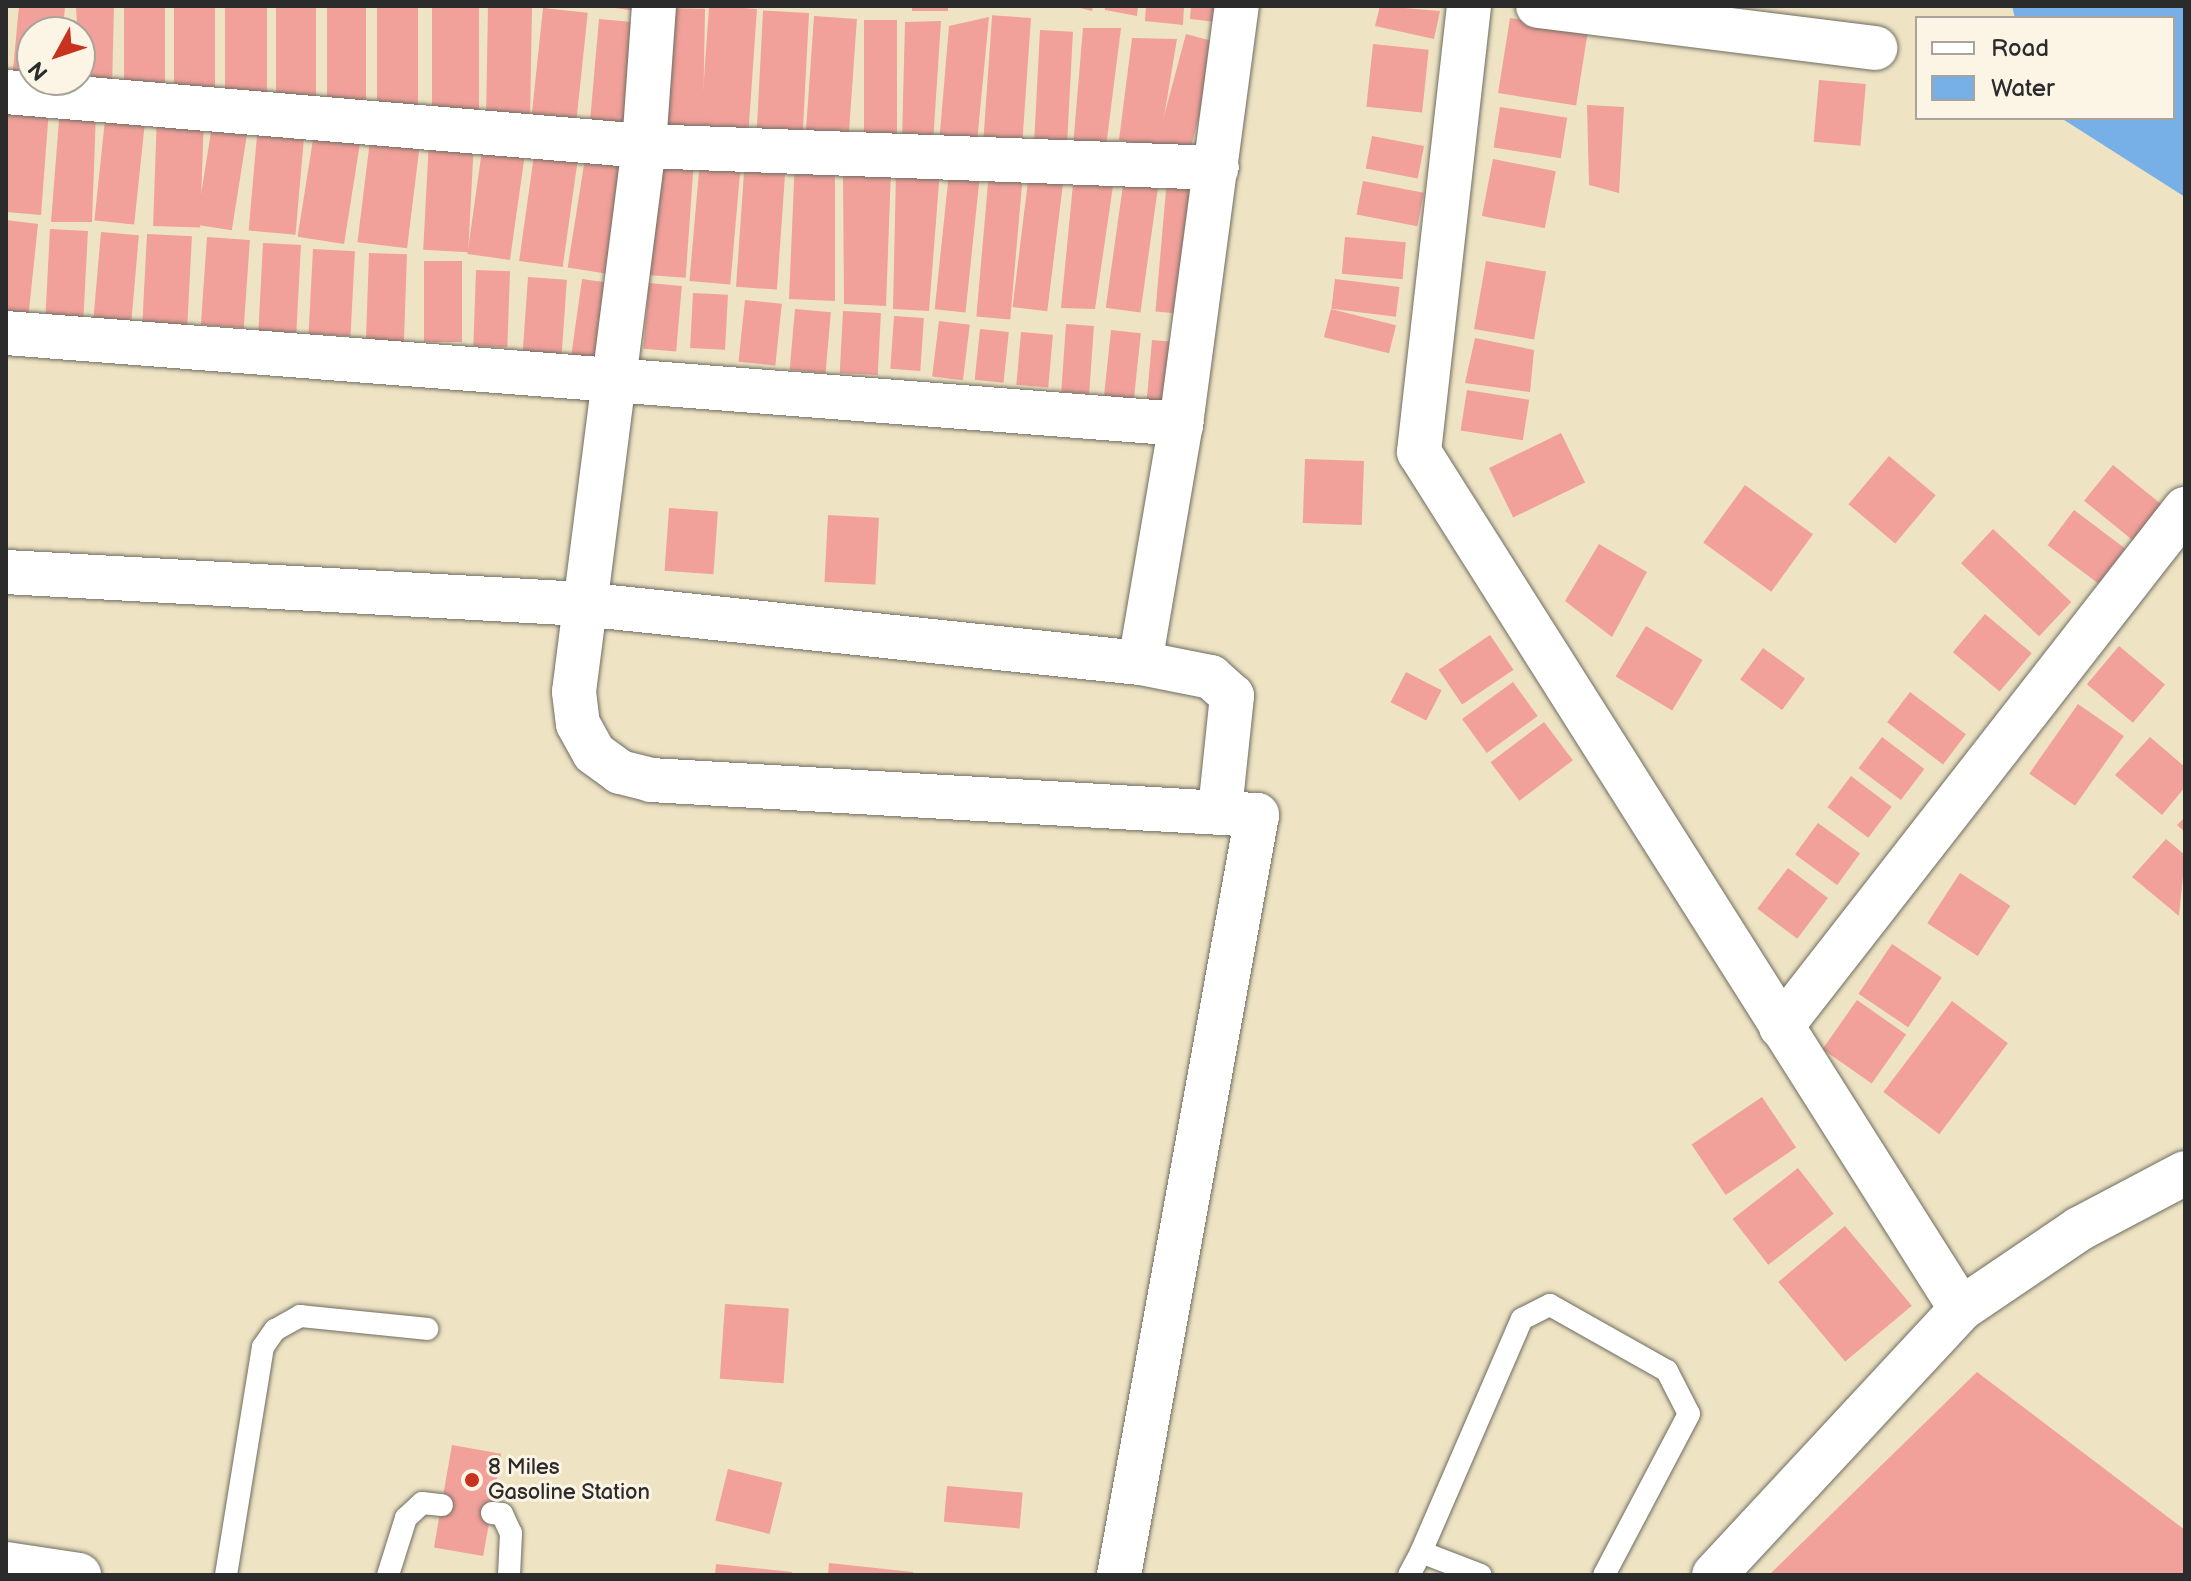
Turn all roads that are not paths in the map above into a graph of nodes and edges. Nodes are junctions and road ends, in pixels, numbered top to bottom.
1 (654, 6) edge
2 (1237, 6) edge
3 (1469, 6) edge
4 (1538, 6) edge
5 (1875, 48) dead end
6 (6, 92) edge
7 (644, 146) junction
8 (1217, 168) junction
9 (6, 333) edge
10 (611, 378) junction
11 (1181, 424) junction
12 (2185, 509) edge
13 (6, 572) edge
14 (582, 604) junction
15 (1140, 663) junction
16 (1220, 810) junction
17 (1781, 1027) junction
18 (2185, 1173) edge
19 (1961, 1309) junction
20 (427, 1329) dead end
21 (442, 1505) dead end
22 (492, 1513) dead end
23 (1421, 1552) junction
24 (6, 1564) edge
25 (79, 1575) edge
26 (226, 1575) edge
27 (388, 1575) edge
28 (509, 1575) edge
29 (1119, 1575) edge
30 (1409, 1575) edge
31 (1481, 1575) edge
32 (1604, 1575) edge
33 (1714, 1575) edge

1 - 7 street
2 - 8 street
3 - 17 street
4 - 5 street
6 - 7 street
7 - 8 street
7 - 10 street
8 - 11 street
9 - 10 street
10 - 11 street
10 - 14 street
11 - 15 street
12 - 17 street
13 - 14 street
14 - 15 street
14 - 16 street
15 - 16 street
16 - 29 street
17 - 19 street
18 - 19 street
19 - 33 street
20 - 26 lane
21 - 27 lane
22 - 28 lane
23 - 30 lane
23 - 31 lane
23 - 32 lane
24 - 25 street

